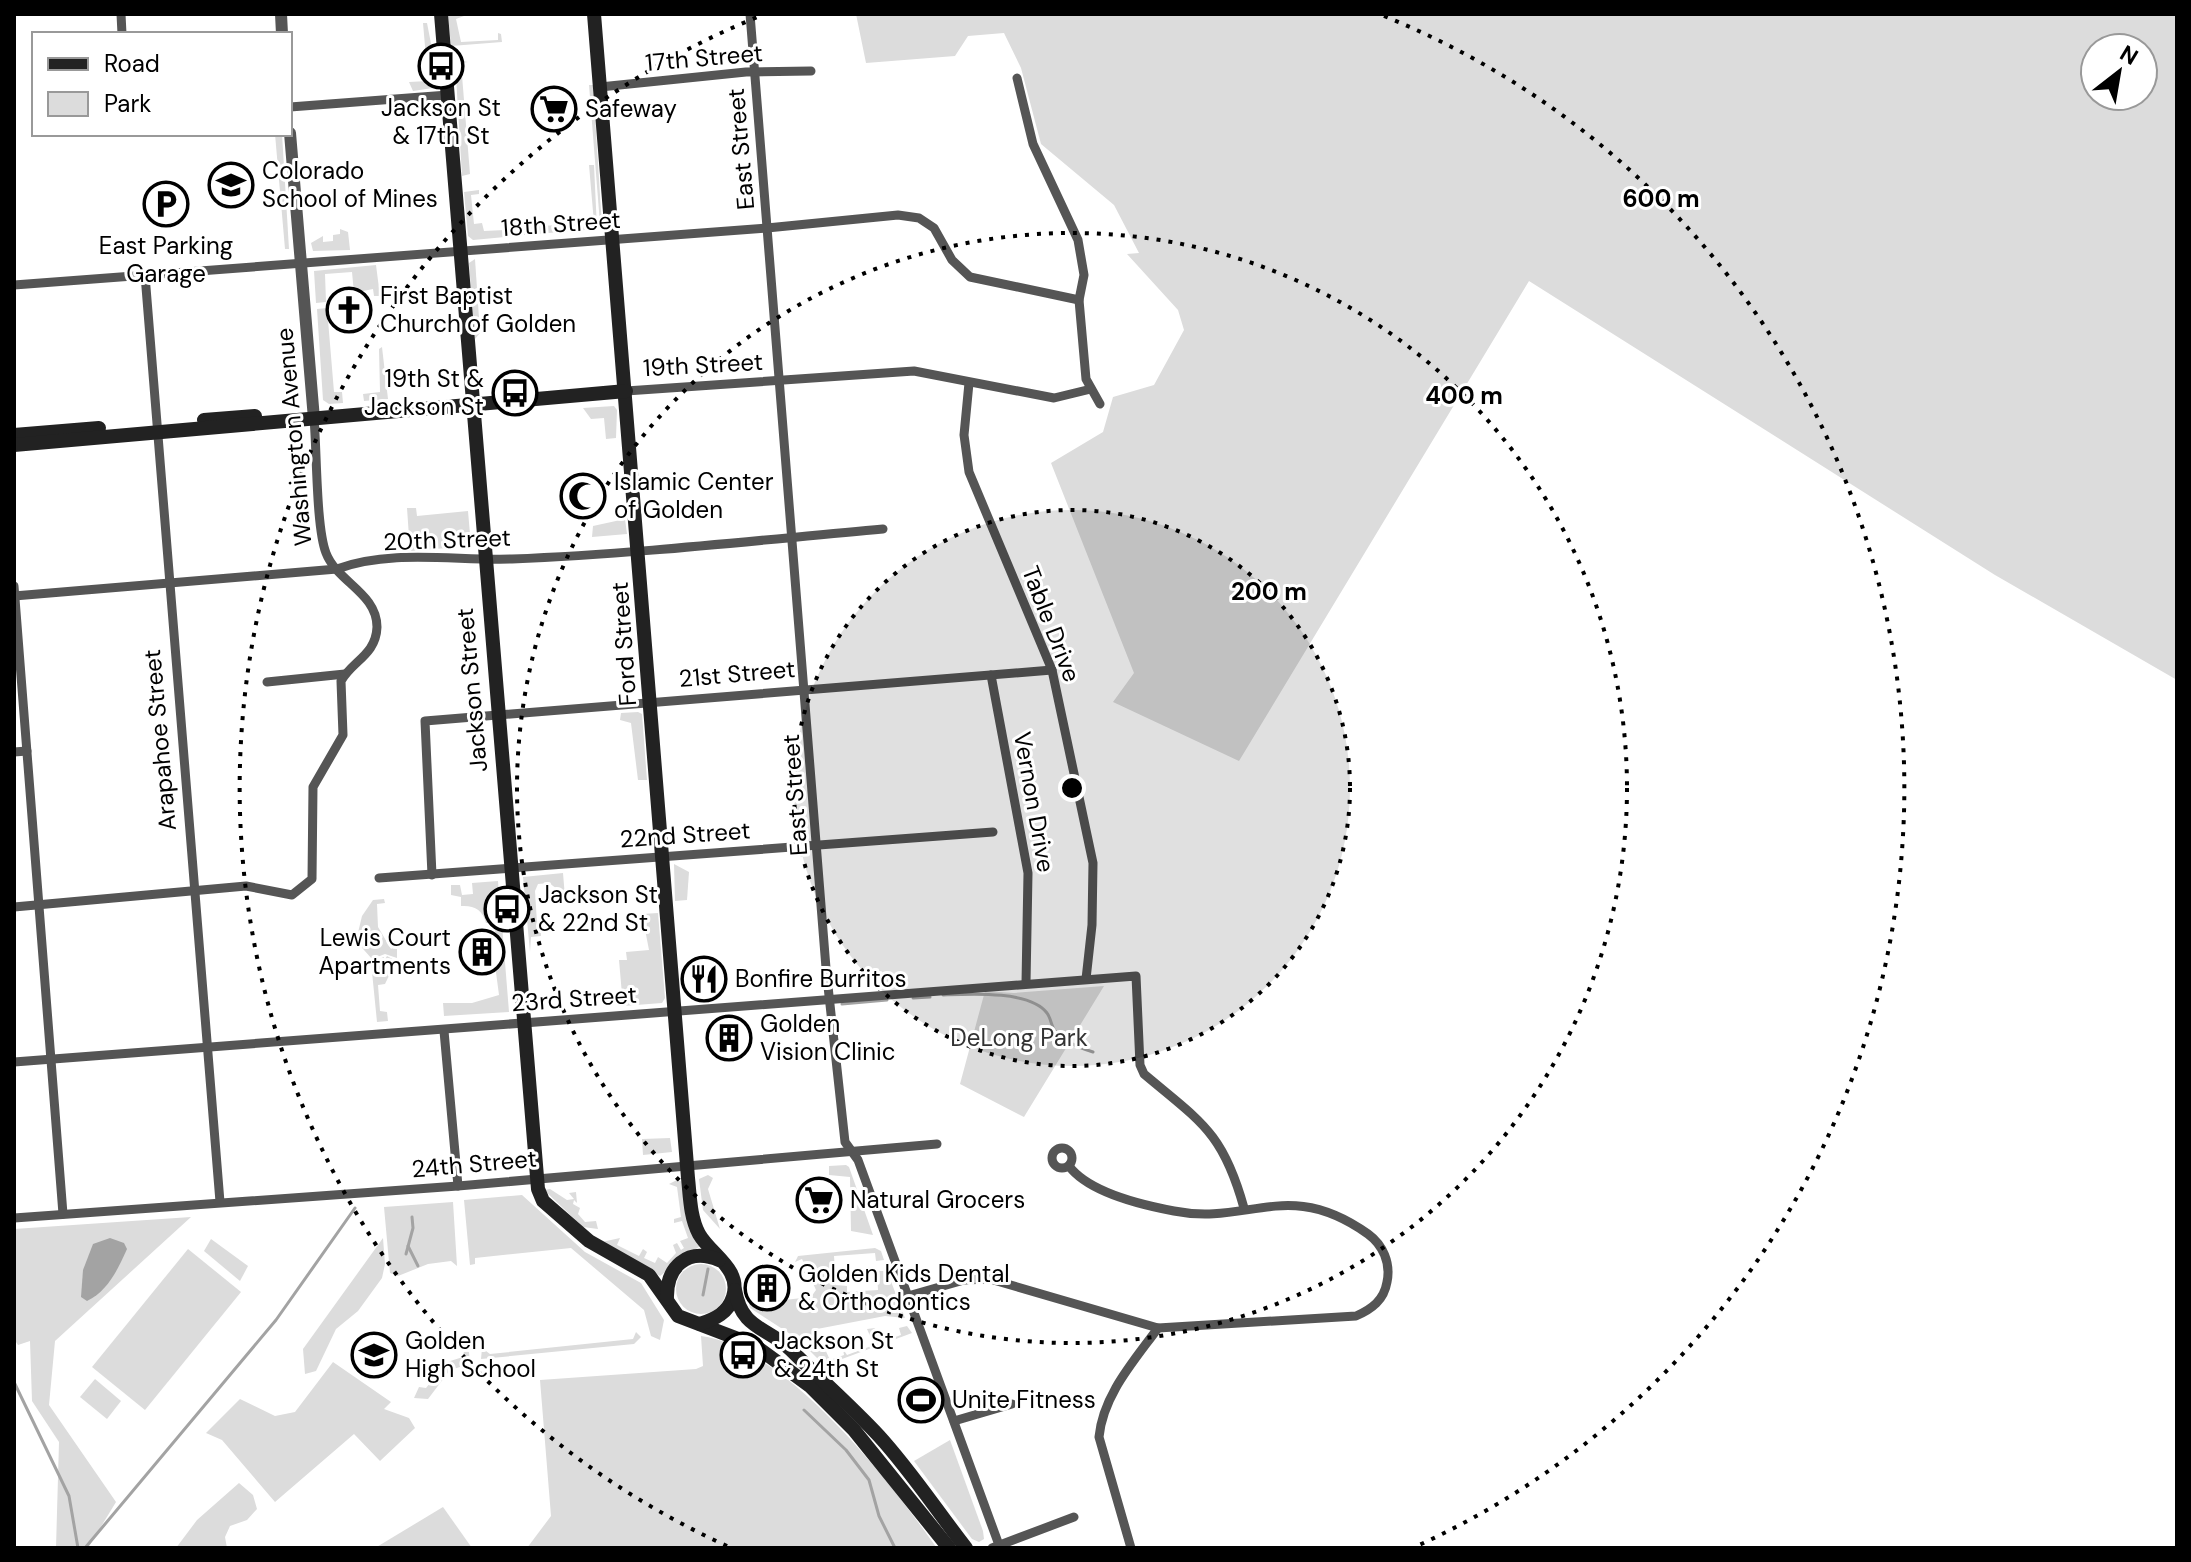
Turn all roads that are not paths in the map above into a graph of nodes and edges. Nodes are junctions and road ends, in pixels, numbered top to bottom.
1 (441, 14) edge
2 (594, 14) edge
3 (750, 14) edge
4 (811, 71) dead end
5 (755, 72) junction
6 (1017, 78) dead end
7 (600, 87) junction
8 (448, 95) junction
9 (292, 107) edge
10 (290, 136) edge
11 (767, 228) junction
12 (612, 240) junction
13 (459, 250) junction
14 (299, 262) junction
15 (145, 275) junction
16 (14, 285) edge
17 (1079, 300) junction
18 (781, 382) junction
19 (969, 383) junction
20 (1091, 389) junction
21 (626, 391) junction
22 (471, 404) junction
23 (1100, 404) dead end
24 (314, 419) junction
25 (156, 429) junction
26 (14, 435) edge
27 (14, 445) edge
28 (883, 529) dead end
29 (793, 537) junction
30 (639, 549) junction
31 (484, 558) junction
32 (337, 569) junction
33 (14, 586) edge
34 (167, 586) junction
35 (14, 596) edge
36 (1052, 670) junction
37 (345, 674) junction
38 (991, 675) junction
39 (267, 682) dead end
40 (806, 688) junction
41 (650, 701) junction
42 (497, 714) junction
43 (27, 751) junction
44 (14, 752) edge
45 (993, 832) dead end
46 (819, 846) junction
47 (663, 856) junction
48 (508, 868) junction
49 (432, 875) junction
50 (379, 878) dead end
51 (193, 893) junction
52 (39, 905) junction
53 (14, 907) edge
54 (1086, 979) junction
55 (1026, 983) junction
56 (830, 998) junction
57 (677, 1012) junction
58 (522, 1023) junction
59 (444, 1031) junction
60 (206, 1047) junction
61 (52, 1059) junction
62 (14, 1062) edge
63 (937, 1144) dead end
64 (850, 1151) junction
65 (686, 1164) junction
66 (1069, 1166) dead end
67 (535, 1179) junction
68 (458, 1186) junction
69 (220, 1202) junction
70 (1244, 1208) junction
71 (63, 1214) junction
72 (14, 1218) edge
73 (723, 1262) junction
74 (735, 1289) junction
75 (908, 1296) junction
76 (667, 1299) junction
77 (700, 1324) junction
78 (1158, 1328) junction
79 (1012, 1404) dead end
80 (954, 1421) junction
81 (1074, 1517) dead end
82 (996, 1546) edge
83 (949, 1548) edge
84 (966, 1548) edge
85 (1131, 1548) edge

1 - 8 main road, Jackson Street
2 - 7 main road, Ford Street
3 - 5 street, East Street
4 - 5 street, 17th Street
5 - 7 street, 17th Street
5 - 11 street, East Street
6 - 17 street
7 - 12 main road, Ford Street
8 - 9 street
8 - 13 main road, Jackson Street
10 - 14 street, Washington Avenue
11 - 12 street, 18th Street
11 - 17 street, 18th Street
11 - 18 street, East Street
12 - 13 street, 18th Street
12 - 21 main road, Ford Street
13 - 14 street, 18th Street
13 - 22 main road, Jackson Street
14 - 15 street, 18th Street
14 - 24 street, Washington Avenue
15 - 16 street, 18th Street
15 - 25 street, Arapahoe Street
17 - 20 street
18 - 19 street, 19th Street
18 - 21 street, 19th Street
18 - 29 street, East Street
19 - 20 street, 19th Street
19 - 36 street, Table Drive
20 - 23 street
21 - 22 main road, 19th Street
21 - 30 main road, Ford Street
22 - 24 main road, 19th Street
22 - 31 main road, Jackson Street
24 - 25 main road, 19th Street
24 - 32 street, Washington Avenue
25 - 26 main road, 19th Street
25 - 27 main road, 19th Street
25 - 34 street, Arapahoe Street
28 - 29 street, 20th Street
29 - 30 street, 20th Street
29 - 40 street, East Street
30 - 31 street, 20th Street
30 - 41 main road, Ford Street
31 - 32 street, 20th Street
31 - 42 main road, Jackson Street
32 - 34 street, 20th Street
32 - 37 street, Washington Avenue
33 - 35 street
34 - 35 street, 20th Street
34 - 51 street, Arapahoe Street
35 - 43 street
36 - 38 street, 21st Street
36 - 54 street, Table Drive
37 - 39 street
37 - 51 street
38 - 40 street, 21st Street
38 - 55 street, Vernon Drive
40 - 41 street, 21st Street
40 - 46 street, East Street
41 - 42 street, 21st Street
41 - 47 main road, Ford Street
42 - 48 main road, Jackson Street
42 - 49 street, 21st Street
43 - 44 street
43 - 52 street
45 - 46 street, 22nd Street
46 - 47 street, 22nd Street
46 - 56 street, East Street
47 - 48 street, 22nd Street
47 - 57 main road, Ford Street
48 - 49 street, 22nd Street
48 - 58 main road, Jackson Street
49 - 50 street, 22nd Street
51 - 52 street
51 - 60 street, Arapahoe Street
52 - 53 street
52 - 61 street
54 - 55 street, 23rd Street
54 - 70 street, 23rd Street
55 - 56 street, 23rd Street
56 - 57 street, 23rd Street
56 - 64 street, East Street
57 - 58 street, 23rd Street
57 - 65 main road, Ford Street
58 - 59 street, 23rd Street
58 - 67 main road, Jackson Street
59 - 60 street, 23rd Street
59 - 68 street
60 - 61 street, 23rd Street
60 - 69 street, Arapahoe Street
61 - 62 street, 23rd Street
61 - 71 street
63 - 64 street, 24th Street
64 - 65 street, 24th Street
64 - 75 street, East Street
65 - 67 street, 24th Street
65 - 73 main road, Ford Street
66 - 70 street
67 - 68 street, 24th Street
67 - 76 main road, Jackson Street
68 - 69 street, 24th Street
69 - 71 street, 24th Street
70 - 78 street
71 - 72 street, 24th Street
73 - 74 main road
73 - 76 main road
74 - 77 main road
74 - 84 main road
75 - 78 street
75 - 80 street, East Street
76 - 77 main road
77 - 83 main road
78 - 85 street
79 - 80 street
80 - 82 street, East Street
81 - 82 street

